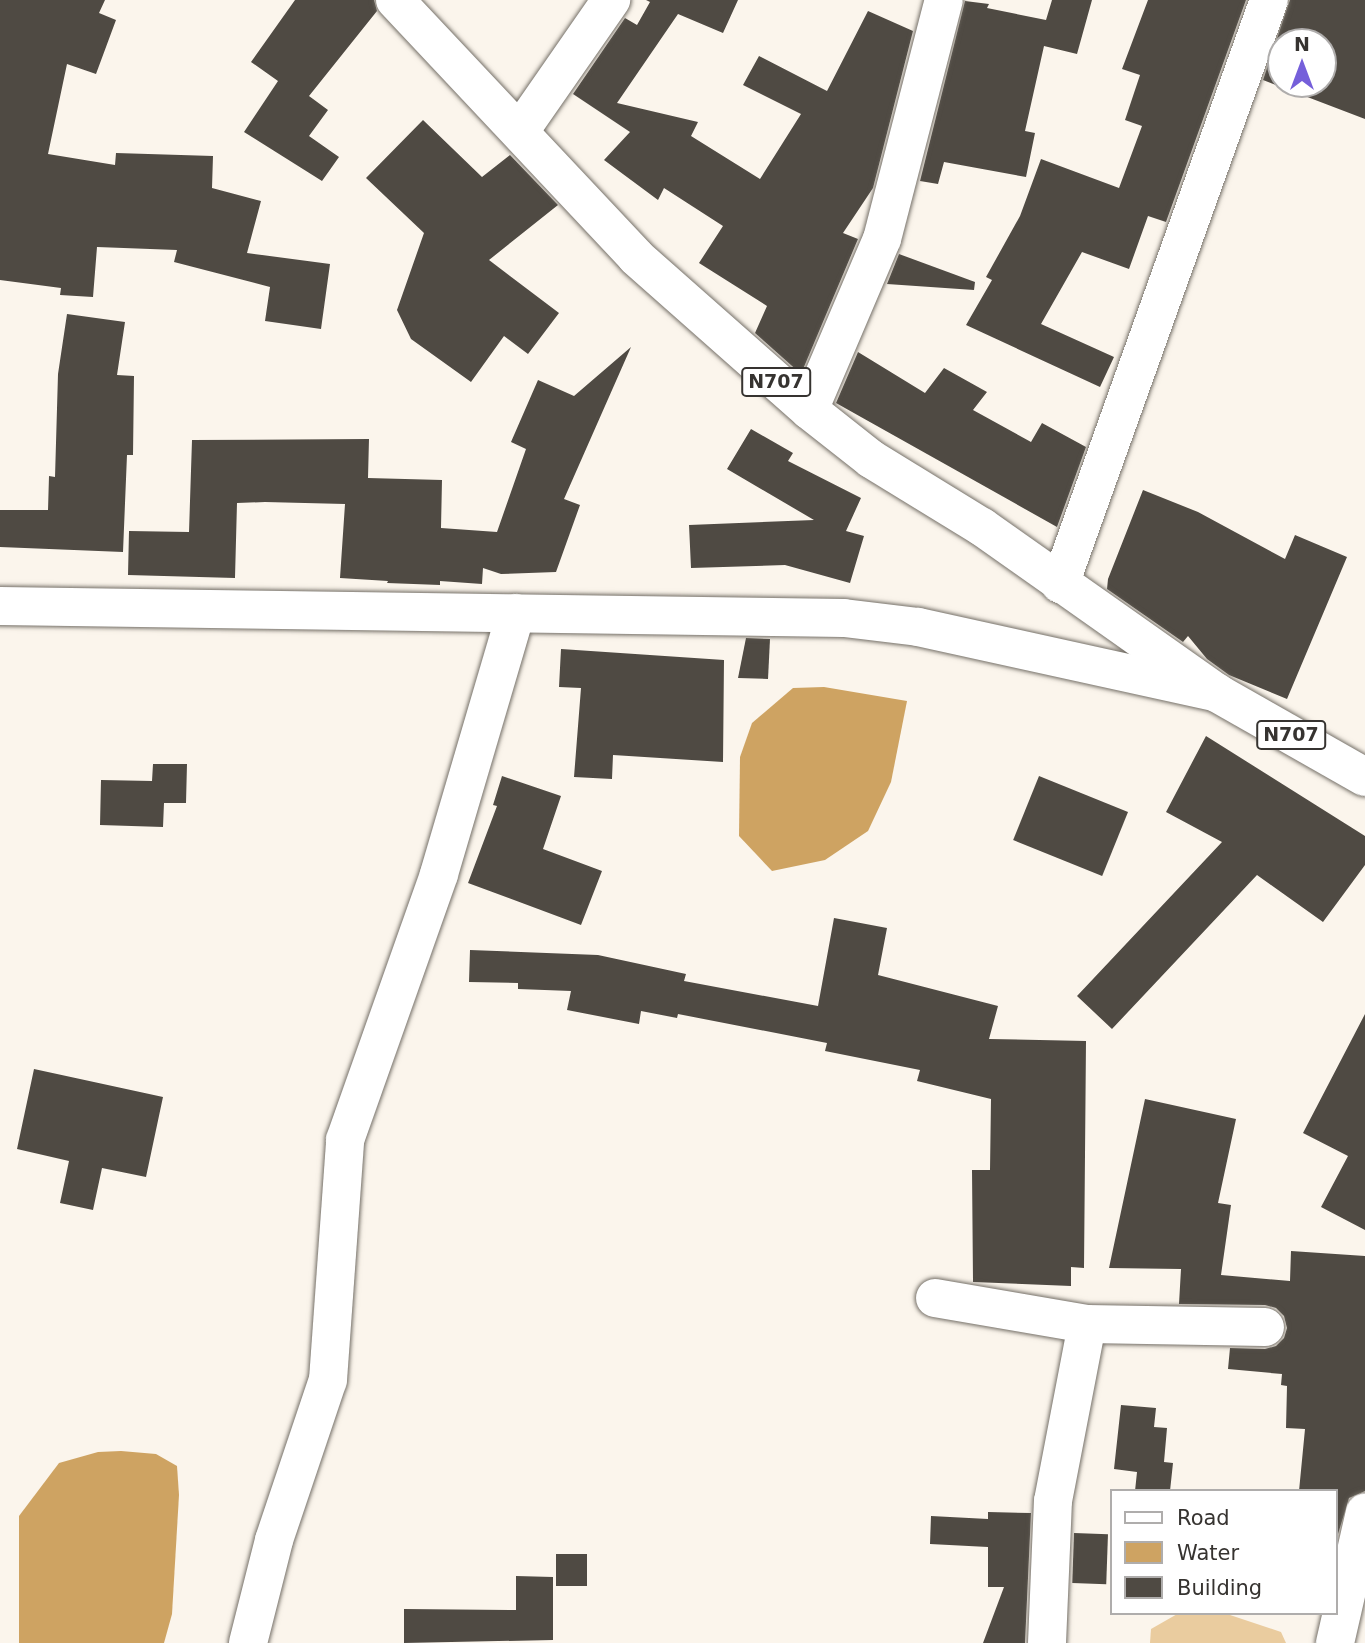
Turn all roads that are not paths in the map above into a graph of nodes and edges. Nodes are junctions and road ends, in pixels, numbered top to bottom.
1 (395, 0) edge
2 (611, 0) edge
3 (944, 0) edge
4 (1269, 0) edge
5 (520, 131) junction
6 (809, 410) junction
7 (1060, 584) junction
8 (0, 606) edge
9 (516, 613) junction
10 (1217, 693) junction
11 (1365, 777) edge
12 (935, 1298) dead end
13 (1087, 1324) junction
14 (1265, 1327) dead end
15 (1365, 1512) edge
16 (248, 1643) edge
17 (1047, 1643) edge
18 (1335, 1643) edge

1 - 5 main road, N707
2 - 5 main road
3 - 6 main road
4 - 7 main road
5 - 6 main road, N707
6 - 7 main road, N707
7 - 10 main road, N707
8 - 9 main road
9 - 10 main road
9 - 16 main road
10 - 11 main road, N707
12 - 13 main road
13 - 14 main road
13 - 17 main road
15 - 18 main road

